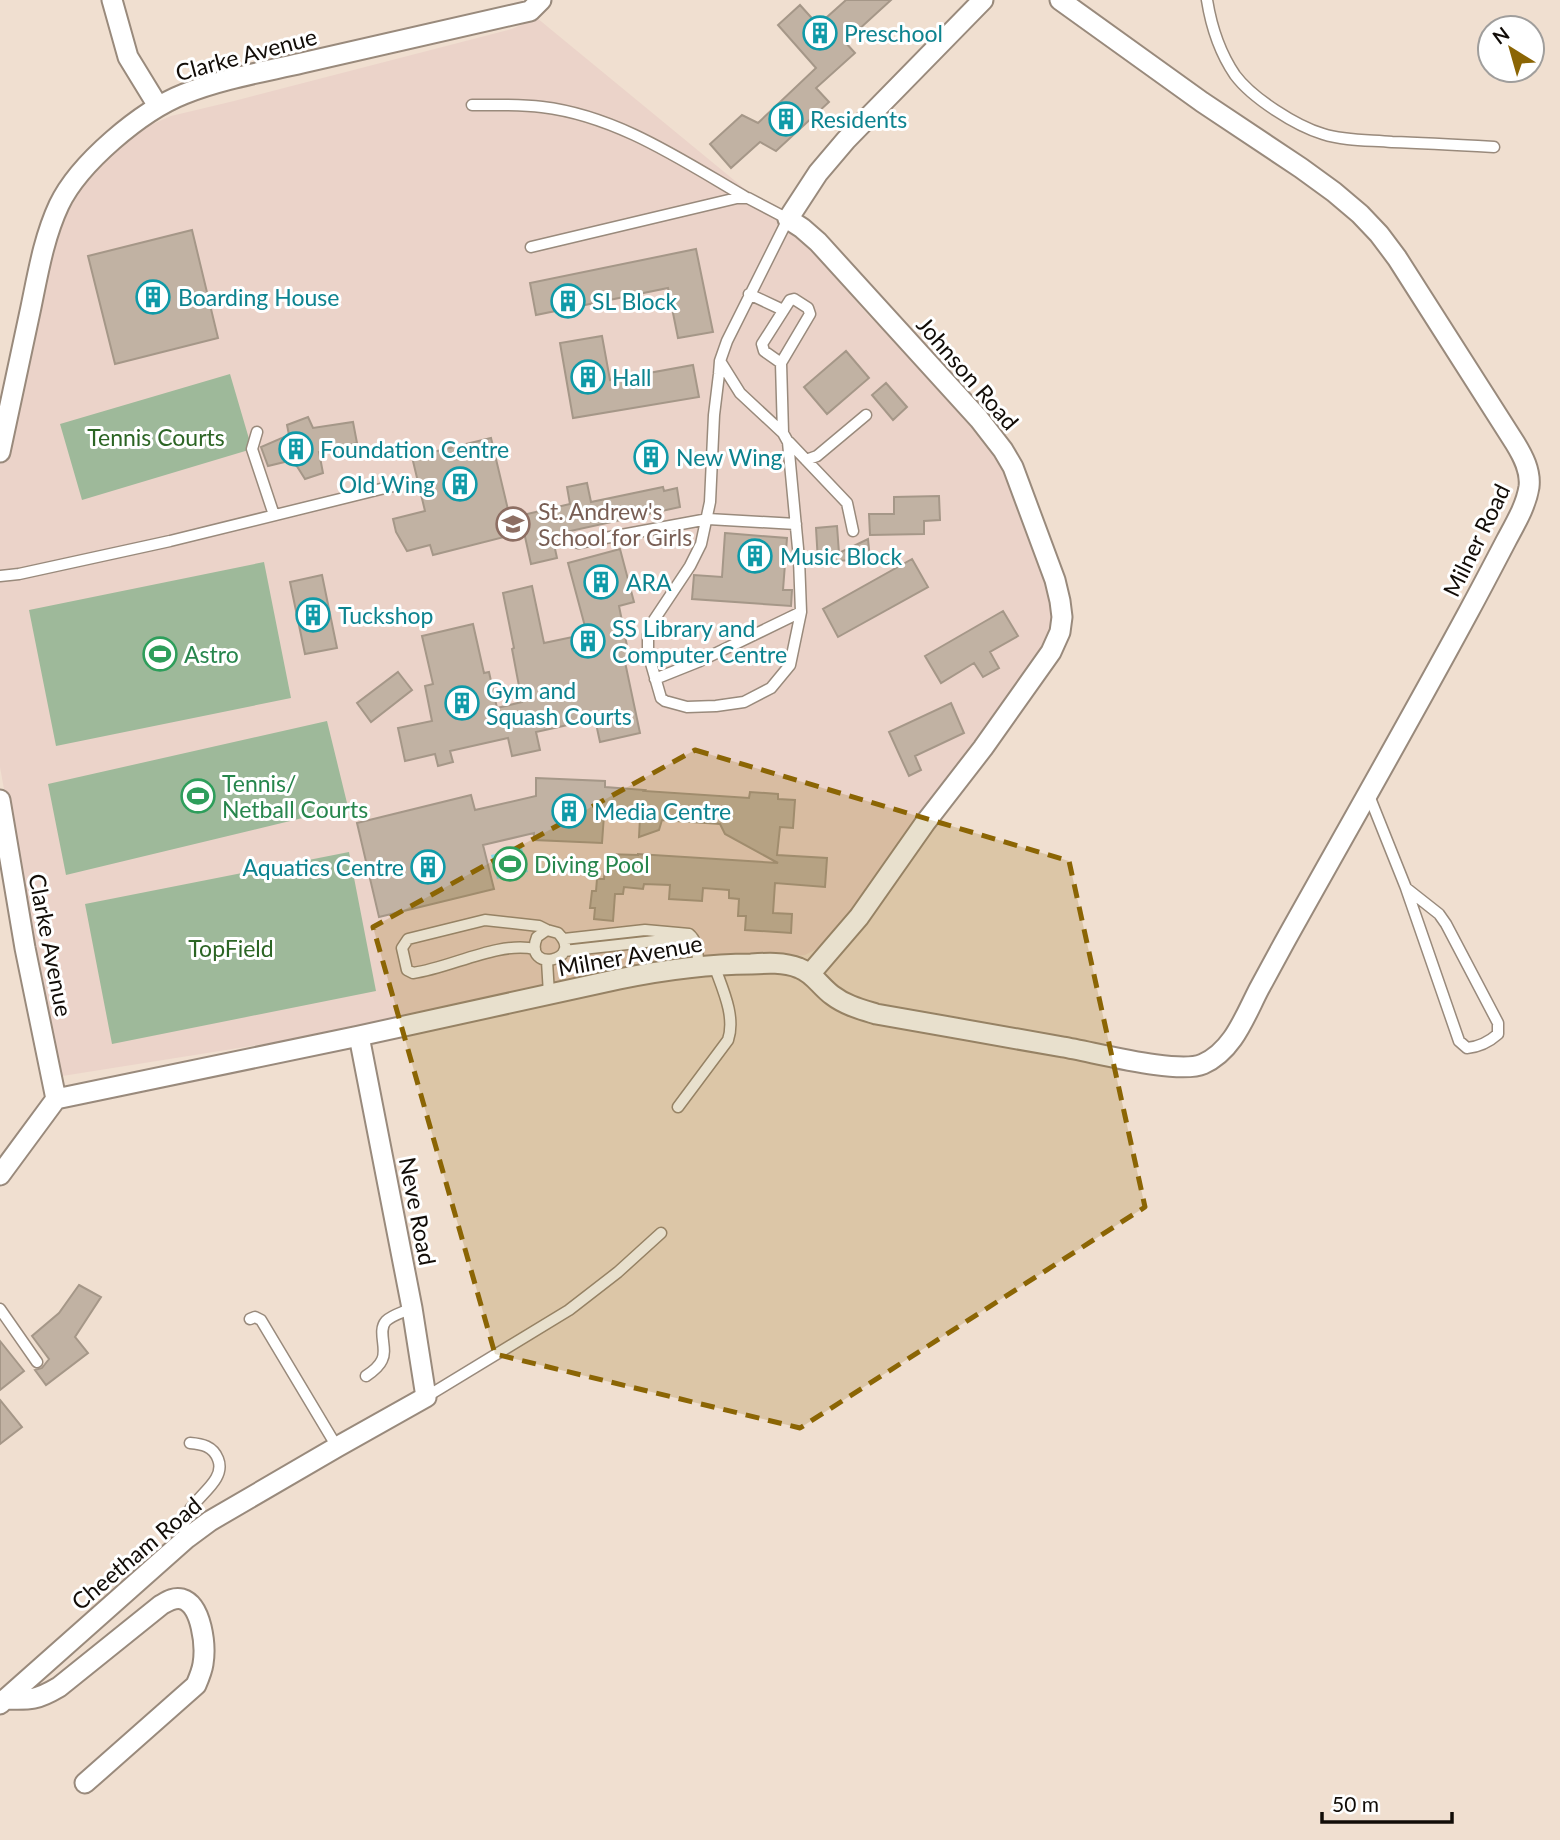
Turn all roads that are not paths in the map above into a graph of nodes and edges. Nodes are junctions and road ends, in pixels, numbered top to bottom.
1 (112, 0) edge
2 (983, 0) edge
3 (1060, 0) edge
4 (1207, 0) edge
5 (535, 5) edge
6 (472, 105) dead end
7 (158, 106) junction
8 (1494, 147) dead end
9 (748, 198) junction
10 (788, 219) junction
11 (531, 247) dead end
12 (750, 293) junction
13 (783, 310) junction
14 (720, 361) junction
15 (780, 363) junction
16 (866, 415) dead end
17 (257, 432) dead end
18 (786, 437) junction
19 (0, 452) edge
20 (806, 460) junction
21 (397, 485) dead end
22 (274, 514) junction
23 (708, 519) junction
24 (796, 524) junction
25 (853, 531) dead end
26 (578, 543) dead end
27 (0, 576) edge
28 (801, 612) junction
29 (655, 679) junction
30 (1367, 793) junction
31 (0, 800) edge
32 (1406, 887) junction
33 (547, 930) junction
34 (564, 939) junction
35 (694, 939) junction
36 (535, 949) junction
37 (564, 951) junction
38 (547, 961) junction
39 (707, 965) junction
40 (810, 974) junction
41 (549, 994) junction
42 (359, 1036) junction
43 (1203, 1064) joint
44 (56, 1099) junction
45 (678, 1107) dead end
46 (0, 1175) edge
47 (661, 1233) dead end
48 (412, 1308) junction
49 (0, 1309) edge
50 (250, 1319) dead end
51 (37, 1362) dead end
52 (366, 1376) dead end
53 (426, 1396) junction
54 (190, 1443) dead end
55 (337, 1447) junction
56 (187, 1538) junction
57 (2, 1702) edge
58 (86, 1783) dead end

1 - 7 street
2 - 10 street
3 - 30 street, Milner Road
4 - 8 lane
5 - 7 street, Clarke Avenue
6 - 9 lane
7 - 19 street, Clarke Avenue
9 - 10 lane
9 - 11 lane
10 - 12 lane
10 - 40 street, Johnson Road
12 - 13 lane
12 - 14 lane
13 - 15 lane
13 - 15 lane
14 - 18 lane
14 - 23 lane
15 - 18 lane
16 - 20 lane
17 - 22 lane
18 - 20 lane
18 - 24 lane
20 - 25 lane
21 - 22 lane
22 - 27 lane
23 - 24 lane
23 - 26 lane
23 - 29 lane
24 - 28 lane
28 - 29 lane
28 - 29 lane
30 - 32 lane
30 - 43 street, Milner Road
31 - 44 street, Clarke Avenue
32 - 32 lane
33 - 34 lane
33 - 36 lane
33 - 36 lane
34 - 35 lane
34 - 37 lane
35 - 37 lane
35 - 39 lane
36 - 38 lane
37 - 38 lane
38 - 41 lane
39 - 40 street, Milner Avenue
39 - 41 street, Milner Avenue
39 - 45 lane
40 - 43 street, Milner Avenue
41 - 42 street, Milner Avenue
42 - 44 street, Milner Avenue
42 - 48 street, Neve Road
44 - 46 street
47 - 53 lane
48 - 52 lane
48 - 53 street, Neve Road
49 - 51 lane
50 - 55 lane
53 - 55 street, Cheetham Road
54 - 56 lane
55 - 56 street, Cheetham Road
56 - 57 street, Cheetham Road
57 - 58 street

